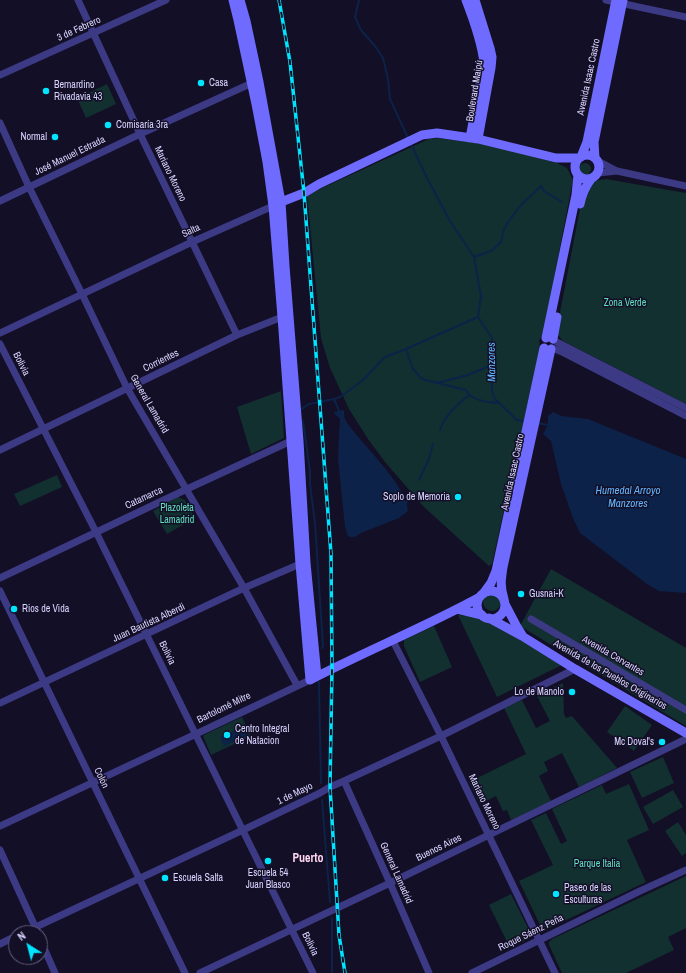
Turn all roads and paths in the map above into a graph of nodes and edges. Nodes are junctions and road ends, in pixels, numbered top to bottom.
1 (78, 0) edge
2 (166, 0) edge
3 (233, 0) edge
4 (240, 0) edge
5 (466, 0) edge
6 (475, 0) edge
7 (606, 0) edge
8 (620, 1) edge
9 (686, 17) edge
10 (93, 33) junction
11 (0, 75) edge
12 (255, 83) junction
13 (0, 123) edge
14 (140, 134) junction
15 (474, 138) junction
16 (580, 157) junction
17 (556, 158) junction
18 (597, 160) junction
19 (617, 171) junction
20 (576, 173) junction
21 (595, 176) junction
22 (686, 186) edge
23 (29, 187) junction
24 (0, 201) edge
25 (277, 204) junction
26 (192, 242) junction
27 (82, 294) junction
28 (286, 318) junction
29 (0, 333) edge
30 (237, 335) junction
31 (0, 344) edge
32 (550, 344) junction
33 (127, 388) junction
34 (686, 408) edge
35 (686, 416) edge
36 (43, 429) junction
37 (295, 441) junction
38 (0, 450) edge
39 (524, 460) junction
40 (187, 489) junction
41 (96, 532) junction
42 (303, 563) junction
43 (0, 578) edge
44 (244, 588) junction
45 (0, 591) edge
46 (481, 595) junction
47 (504, 602) junction
48 (457, 609) junction
49 (486, 617) junction
50 (531, 619) dead end
51 (146, 635) junction
52 (522, 636) junction
53 (393, 641) junction
54 (575, 670) junction
55 (313, 678) junction
56 (44, 682) junction
57 (297, 685) junction
58 (0, 703) edge
59 (686, 710) edge
60 (686, 733) edge
61 (196, 734) junction
62 (441, 736) junction
63 (686, 739) edge
64 (344, 781) junction
65 (93, 783) junction
66 (0, 826) edge
67 (243, 830) junction
68 (488, 835) junction
69 (0, 850) edge
70 (686, 870) edge
71 (139, 879) junction
72 (390, 883) junction
73 (34, 925) edge
74 (46, 925) edge
75 (292, 930) junction
76 (540, 941) junction
77 (48, 957) edge
78 (55, 973) edge
79 (185, 973) edge
80 (200, 973) edge
81 (313, 973) edge
82 (429, 973) edge
83 (472, 973) edge
84 (555, 973) edge

1 - 10 street, Mariano Moreno
2 - 10 street, 3 de Febrero
3 - 12 main road
4 - 12 main road
5 - 15 main road, Boulevard Maipú
6 - 15 main road, Boulevard Maipú
7 - 8 street
8 - 9 street
8 - 16 main road, Avenida Isaac Castro
8 - 18 main road, Avenida Isaac Castro
10 - 11 street, 3 de Febrero
10 - 14 street, Mariano Moreno
12 - 14 street, José Manuel Estrada
12 - 25 main road
13 - 23 street, General Lamadrid
14 - 23 street, José Manuel Estrada
14 - 26 street, Mariano Moreno
15 - 17 main road, Salta
15 - 25 main road, Salta
16 - 17 main road
16 - 18 main road
16 - 20 main road
17 - 20 main road
18 - 19 street
18 - 21 main road
19 - 21 street
19 - 22 street
20 - 21 main road
20 - 32 main road, Avenida Isaac Castro
21 - 32 main road, Avenida Isaac Castro
23 - 24 street, José Manuel Estrada
23 - 27 street, General Lamadrid
25 - 26 street, Salta
25 - 28 main road
26 - 27 street, Salta
26 - 30 street, Mariano Moreno
27 - 29 street, Salta
27 - 33 street, General Lamadrid
28 - 30 street, Corrientes
28 - 37 main road
30 - 33 street, Corrientes
31 - 36 street, Bolivia
32 - 34 street
32 - 35 street
32 - 39 main road, Avenida Isaac Castro
33 - 36 street, Corrientes
33 - 40 street, General Lamadrid
36 - 38 street, Corrientes
36 - 41 street, Bolivia
37 - 40 street, Catamarca
37 - 42 main road
39 - 46 main road, Avenida Isaac Castro
39 - 47 main road, Avenida Isaac Castro
40 - 41 street, Catamarca
40 - 44 street, General Lamadrid
41 - 43 street, Catamarca
41 - 51 street, Bolivia
42 - 44 street, Juan Bautista Alberdi
42 - 55 main road
44 - 51 street, Juan Bautista Alberdi
44 - 57 street, General Lamadrid
45 - 56 street, Colón
46 - 47 main road
46 - 48 main road, Bartolomé Mitre
46 - 49 main road
47 - 49 main road
47 - 52 main road, Avenida de los Pueblos Originarios
48 - 49 main road
48 - 53 main road, Bartolomé Mitre
49 - 52 main road, Avenida de los Pueblos Originarios
50 - 59 street, Avenida Cervantes
51 - 56 street, Juan Bautista Alberdi
51 - 61 street, Bolivia
52 - 54 main road, Avenida de los Pueblos Originarios
53 - 55 main road, Bartolomé Mitre
53 - 62 street, Mariano Moreno
54 - 60 main road, Avenida de los Pueblos Originarios
54 - 62 street, 1 de Mayo
55 - 57 street, Bartolomé Mitre
56 - 58 street, Juan Bautista Alberdi
56 - 65 street, Colón
57 - 61 street, Bartolomé Mitre
61 - 65 street, Bartolomé Mitre
61 - 67 street, Bolivia
62 - 64 street, 1 de Mayo
62 - 68 street, Mariano Moreno
63 - 68 street, Buenos Aires
64 - 67 street, 1 de Mayo
64 - 72 street, General Lamadrid
65 - 66 street, Bartolomé Mitre
65 - 71 street, Colón
67 - 71 street, 1 de Mayo
67 - 75 street, Bolivia
68 - 72 street, Buenos Aires
68 - 76 street, Mariano Moreno
69 - 73 street
70 - 76 street, Roque Sáenz Peña
71 - 74 street, 1 de Mayo
71 - 79 street, Colón
72 - 75 street, Buenos Aires
72 - 82 street, General Lamadrid
75 - 80 street, Buenos Aires
75 - 81 street, Bolivia
76 - 83 street, Roque Sáenz Peña
76 - 84 street, Mariano Moreno
77 - 78 street

